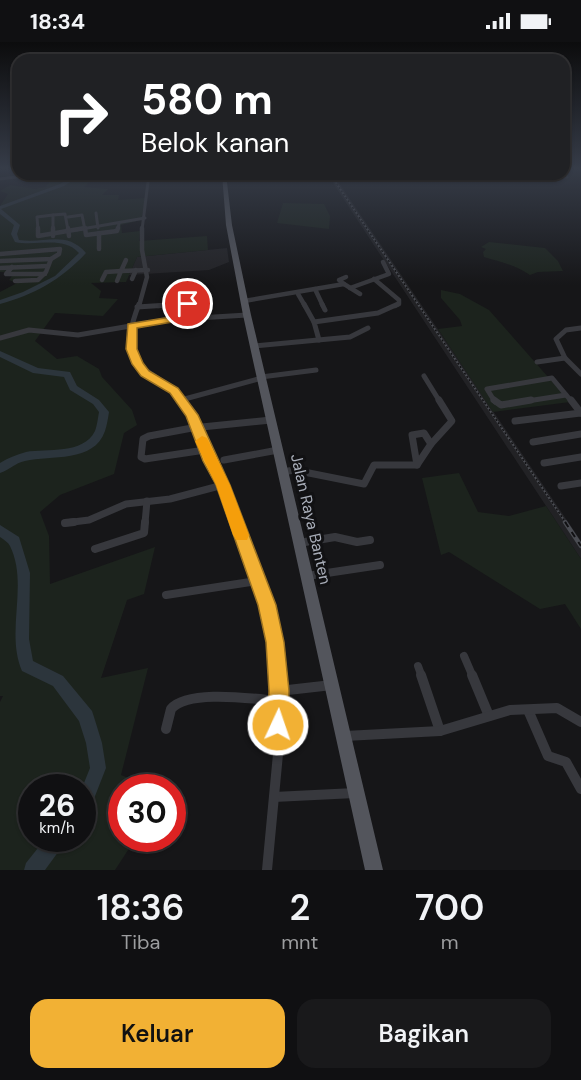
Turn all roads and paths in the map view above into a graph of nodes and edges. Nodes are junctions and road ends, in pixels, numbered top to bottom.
1 (147, 208) edge
2 (227, 208) edge
3 (96, 213) dead end
4 (53, 215) junction
5 (68, 217) junction
6 (110, 217) dead end
7 (145, 219) junction
8 (119, 224) junction
9 (111, 225) junction
10 (98, 228) junction
11 (84, 229) junction
12 (99, 233) junction
13 (69, 234) junction
14 (53, 236) junction
15 (99, 249) dead end
16 (0, 254) edge
17 (16, 254) junction
18 (51, 259) junction
19 (12, 260) junction
20 (126, 260) dead end
21 (0, 261) edge
22 (383, 262) dead end
23 (48, 266) junction
24 (12, 267) junction
25 (0, 268) edge
26 (136, 270) junction
27 (148, 270) junction
28 (122, 271) junction
29 (45, 274) junction
30 (346, 277) dead end
31 (132, 279) dead end
32 (374, 279) junction
33 (102, 280) dead end
34 (117, 280) dead end
35 (15, 281) dead end
36 (344, 284) junction
37 (350, 288) junction
38 (315, 290) junction
39 (298, 294) junction
40 (360, 294) dead end
41 (192, 296) dead end
42 (244, 301) junction
43 (188, 304) junction
44 (137, 307) junction
45 (325, 310) dead end
46 (247, 315) junction
47 (181, 318) junction
48 (314, 322) junction
49 (132, 326) junction
50 (368, 328) dead end
51 (581, 328) edge
52 (0, 338) edge
53 (319, 340) junction
54 (254, 346) junction
55 (565, 358) junction
56 (537, 362) dead end
57 (316, 370) dead end
58 (581, 374) edge
59 (424, 376) dead end
60 (262, 377) junction
61 (566, 394) junction
62 (181, 400) junction
63 (271, 420) junction
64 (515, 422) dead end
65 (198, 428) junction
66 (581, 434) edge
67 (533, 442) dead end
68 (431, 444) junction
69 (205, 450) junction
70 (278, 450) junction
71 (581, 457) edge
72 (224, 460) dead end
73 (544, 463) dead end
74 (417, 465) junction
75 (283, 472) junction
76 (581, 483) edge
77 (223, 485) junction
78 (561, 486) dead end
79 (147, 501) junction
80 (65, 523) dead end
81 (370, 540) dead end
82 (298, 543) junction
83 (95, 549) dead end
84 (380, 565) dead end
85 (307, 576) junction
86 (257, 581) junction
87 (165, 596) dead end
88 (464, 656) dead end
89 (418, 666) dead end
90 (332, 685) junction
91 (279, 696) junction
92 (528, 710) junction
93 (489, 716) junction
94 (581, 722) edge
95 (166, 729) dead end
96 (440, 732) junction
97 (345, 736) junction
98 (581, 789) edge
99 (355, 793) junction
100 (274, 797) junction
101 (267, 870) edge
102 (374, 870) edge

1 - 7 street
2 - 42 main road, Jalan Raya Banten
3 - 10 street
4 - 5 street
4 - 14 street
4 - 14 street
5 - 11 street
5 - 13 street
6 - 9 street
7 - 8 street
7 - 27 street
8 - 9 street
8 - 12 street
9 - 10 street
10 - 11 street
11 - 12 street
11 - 13 street
12 - 15 street
13 - 14 street
16 - 17 street
17 - 18 street
17 - 19 street
18 - 19 street
18 - 23 street
19 - 21 street
20 - 28 street
22 - 32 street
23 - 24 street
23 - 29 street
24 - 25 street
24 - 29 street
26 - 27 street
26 - 28 street
26 - 31 street
27 - 44 street
28 - 33 street
28 - 34 street
29 - 35 street
30 - 36 street
32 - 37 street
32 - 48 street
36 - 37 street
36 - 38 street
37 - 40 street
38 - 39 street
38 - 45 street
39 - 42 street
39 - 48 street
41 - 43 street
42 - 46 main road, Jalan Raya Banten
43 - 44 street
43 - 47 street
44 - 49 street
46 - 47 street
46 - 54 main road, Jalan Raya Banten
47 - 49 street
48 - 53 street
49 - 52 street
49 - 62 street
50 - 53 street
51 - 55 street
53 - 54 street
54 - 60 main road, Jalan Raya Banten
55 - 56 street
55 - 58 street
57 - 60 street
59 - 68 street
60 - 62 street
60 - 63 main road, Jalan Raya Banten
61 - 61 street
61 - 64 street
62 - 65 street
63 - 65 street
63 - 70 main road, Jalan Raya Banten
65 - 69 street
65 - 69 street
66 - 67 street
68 - 74 street
68 - 74 street
69 - 77 street
70 - 72 street
70 - 75 main road, Jalan Raya Banten
71 - 73 street
74 - 75 street
75 - 82 main road, Jalan Raya Banten
76 - 78 street
77 - 79 street
77 - 86 street
79 - 80 street
79 - 83 street
81 - 82 street
82 - 85 main road, Jalan Raya Banten
84 - 85 street
85 - 90 main road, Jalan Raya Banten
86 - 87 street
86 - 91 street
88 - 93 street
89 - 96 street
90 - 91 street
90 - 97 main road, Jalan Raya Banten
91 - 95 street
91 - 100 street
92 - 93 street
92 - 94 street
92 - 98 street
93 - 96 street
96 - 97 street
97 - 99 main road, Jalan Raya Banten
99 - 100 street
99 - 102 main road, Jalan Raya Banten
100 - 101 street

